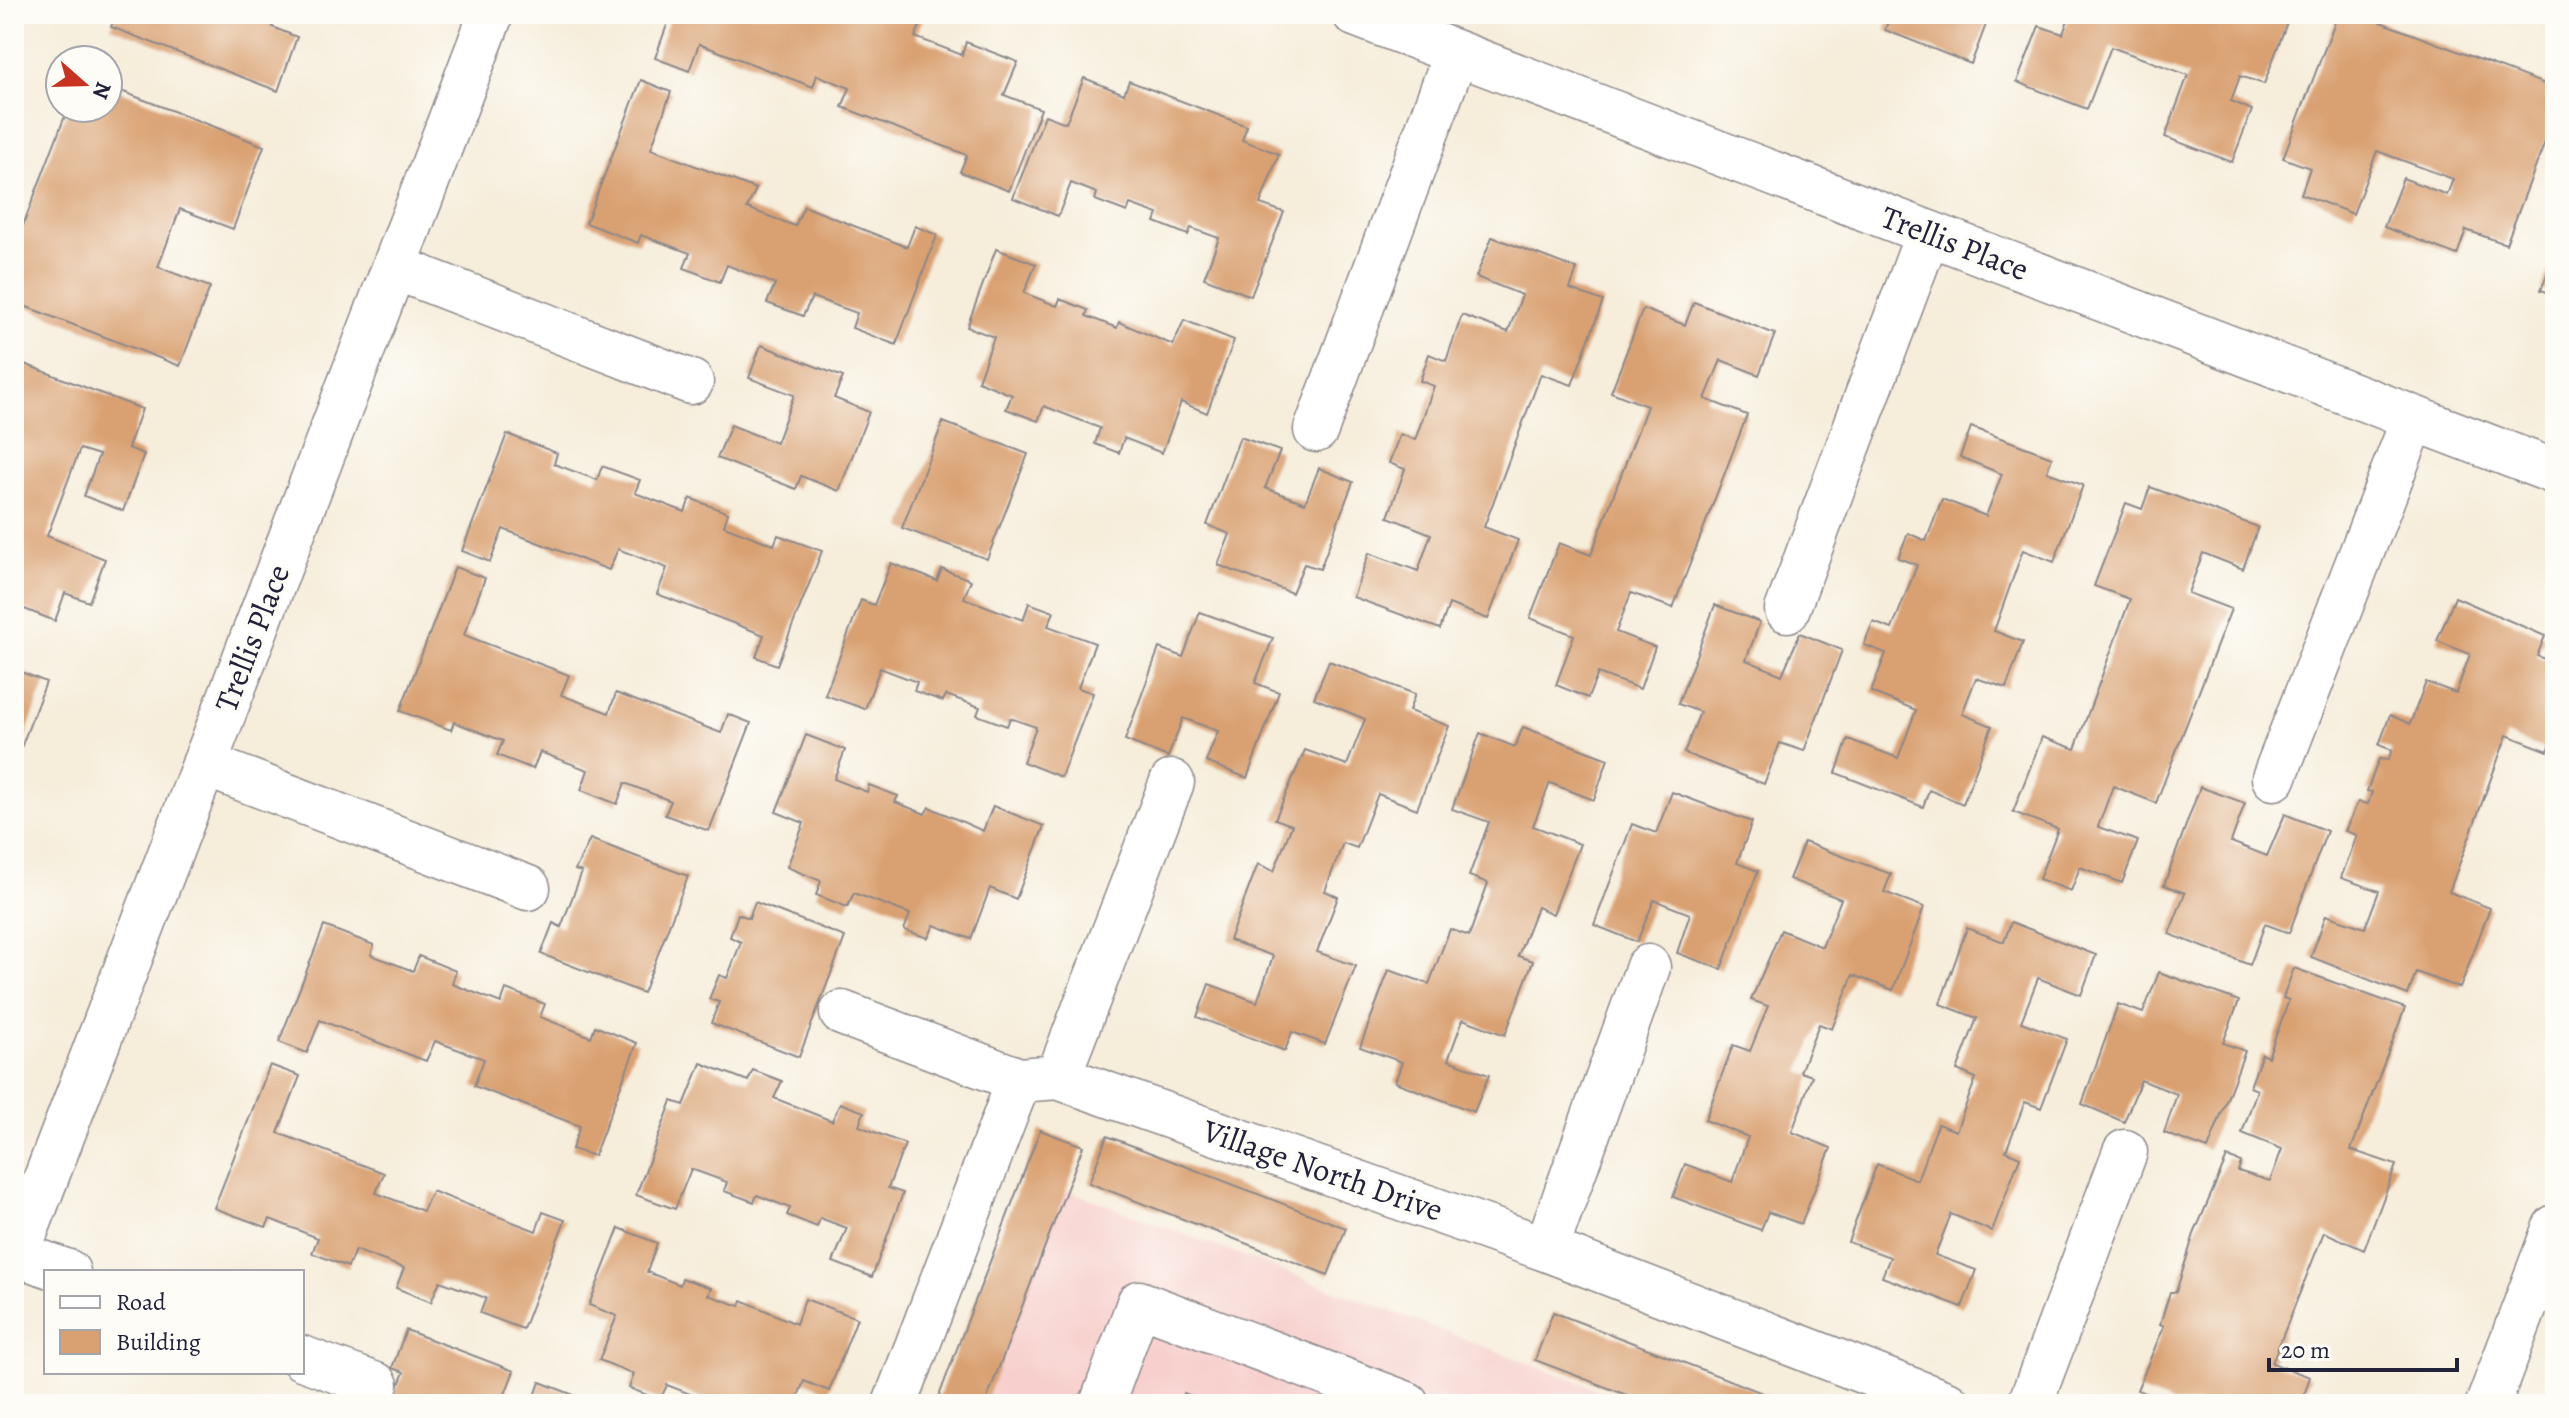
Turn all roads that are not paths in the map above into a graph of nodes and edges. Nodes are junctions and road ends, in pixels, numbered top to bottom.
1 (491, 14) edge
2 (1355, 14) edge
3 (1456, 53) junction
4 (1928, 233) junction
5 (394, 267) junction
6 (691, 382) dead end
7 (2414, 418) junction
8 (1316, 430) dead end
9 (2555, 472) edge
10 (1787, 610) dead end
11 (204, 764) junction
12 (2274, 778) dead end
13 (1172, 782) dead end
14 (528, 888) dead end
15 (1648, 967) dead end
16 (842, 1013) dead end
17 (1038, 1078) junction
18 (2125, 1152) dead end
19 (2555, 1227) edge
20 (1546, 1249) junction
21 (16, 1258) edge
22 (61, 1270) edge
23 (304, 1359) edge
24 (376, 1385) dead end
25 (895, 1404) edge
26 (1102, 1404) edge
27 (1407, 1404) edge
28 (1948, 1404) edge
29 (2030, 1404) edge
30 (2488, 1404) edge

1 - 5 street, Trellis Place
2 - 3 street, Trellis Place
3 - 4 street, Trellis Place
3 - 8 street
4 - 7 street, Trellis Place
4 - 10 street
5 - 6 street
5 - 11 street, Trellis Place
7 - 9 street, Trellis Place
7 - 12 street
11 - 14 street
11 - 21 street, Trellis Place
13 - 17 street
15 - 20 street
16 - 17 street, Village North Drive
17 - 20 street, Village North Drive
17 - 25 street
18 - 29 street
19 - 30 street
20 - 28 street, Village North Drive
21 - 22 street
23 - 24 street
26 - 27 street

